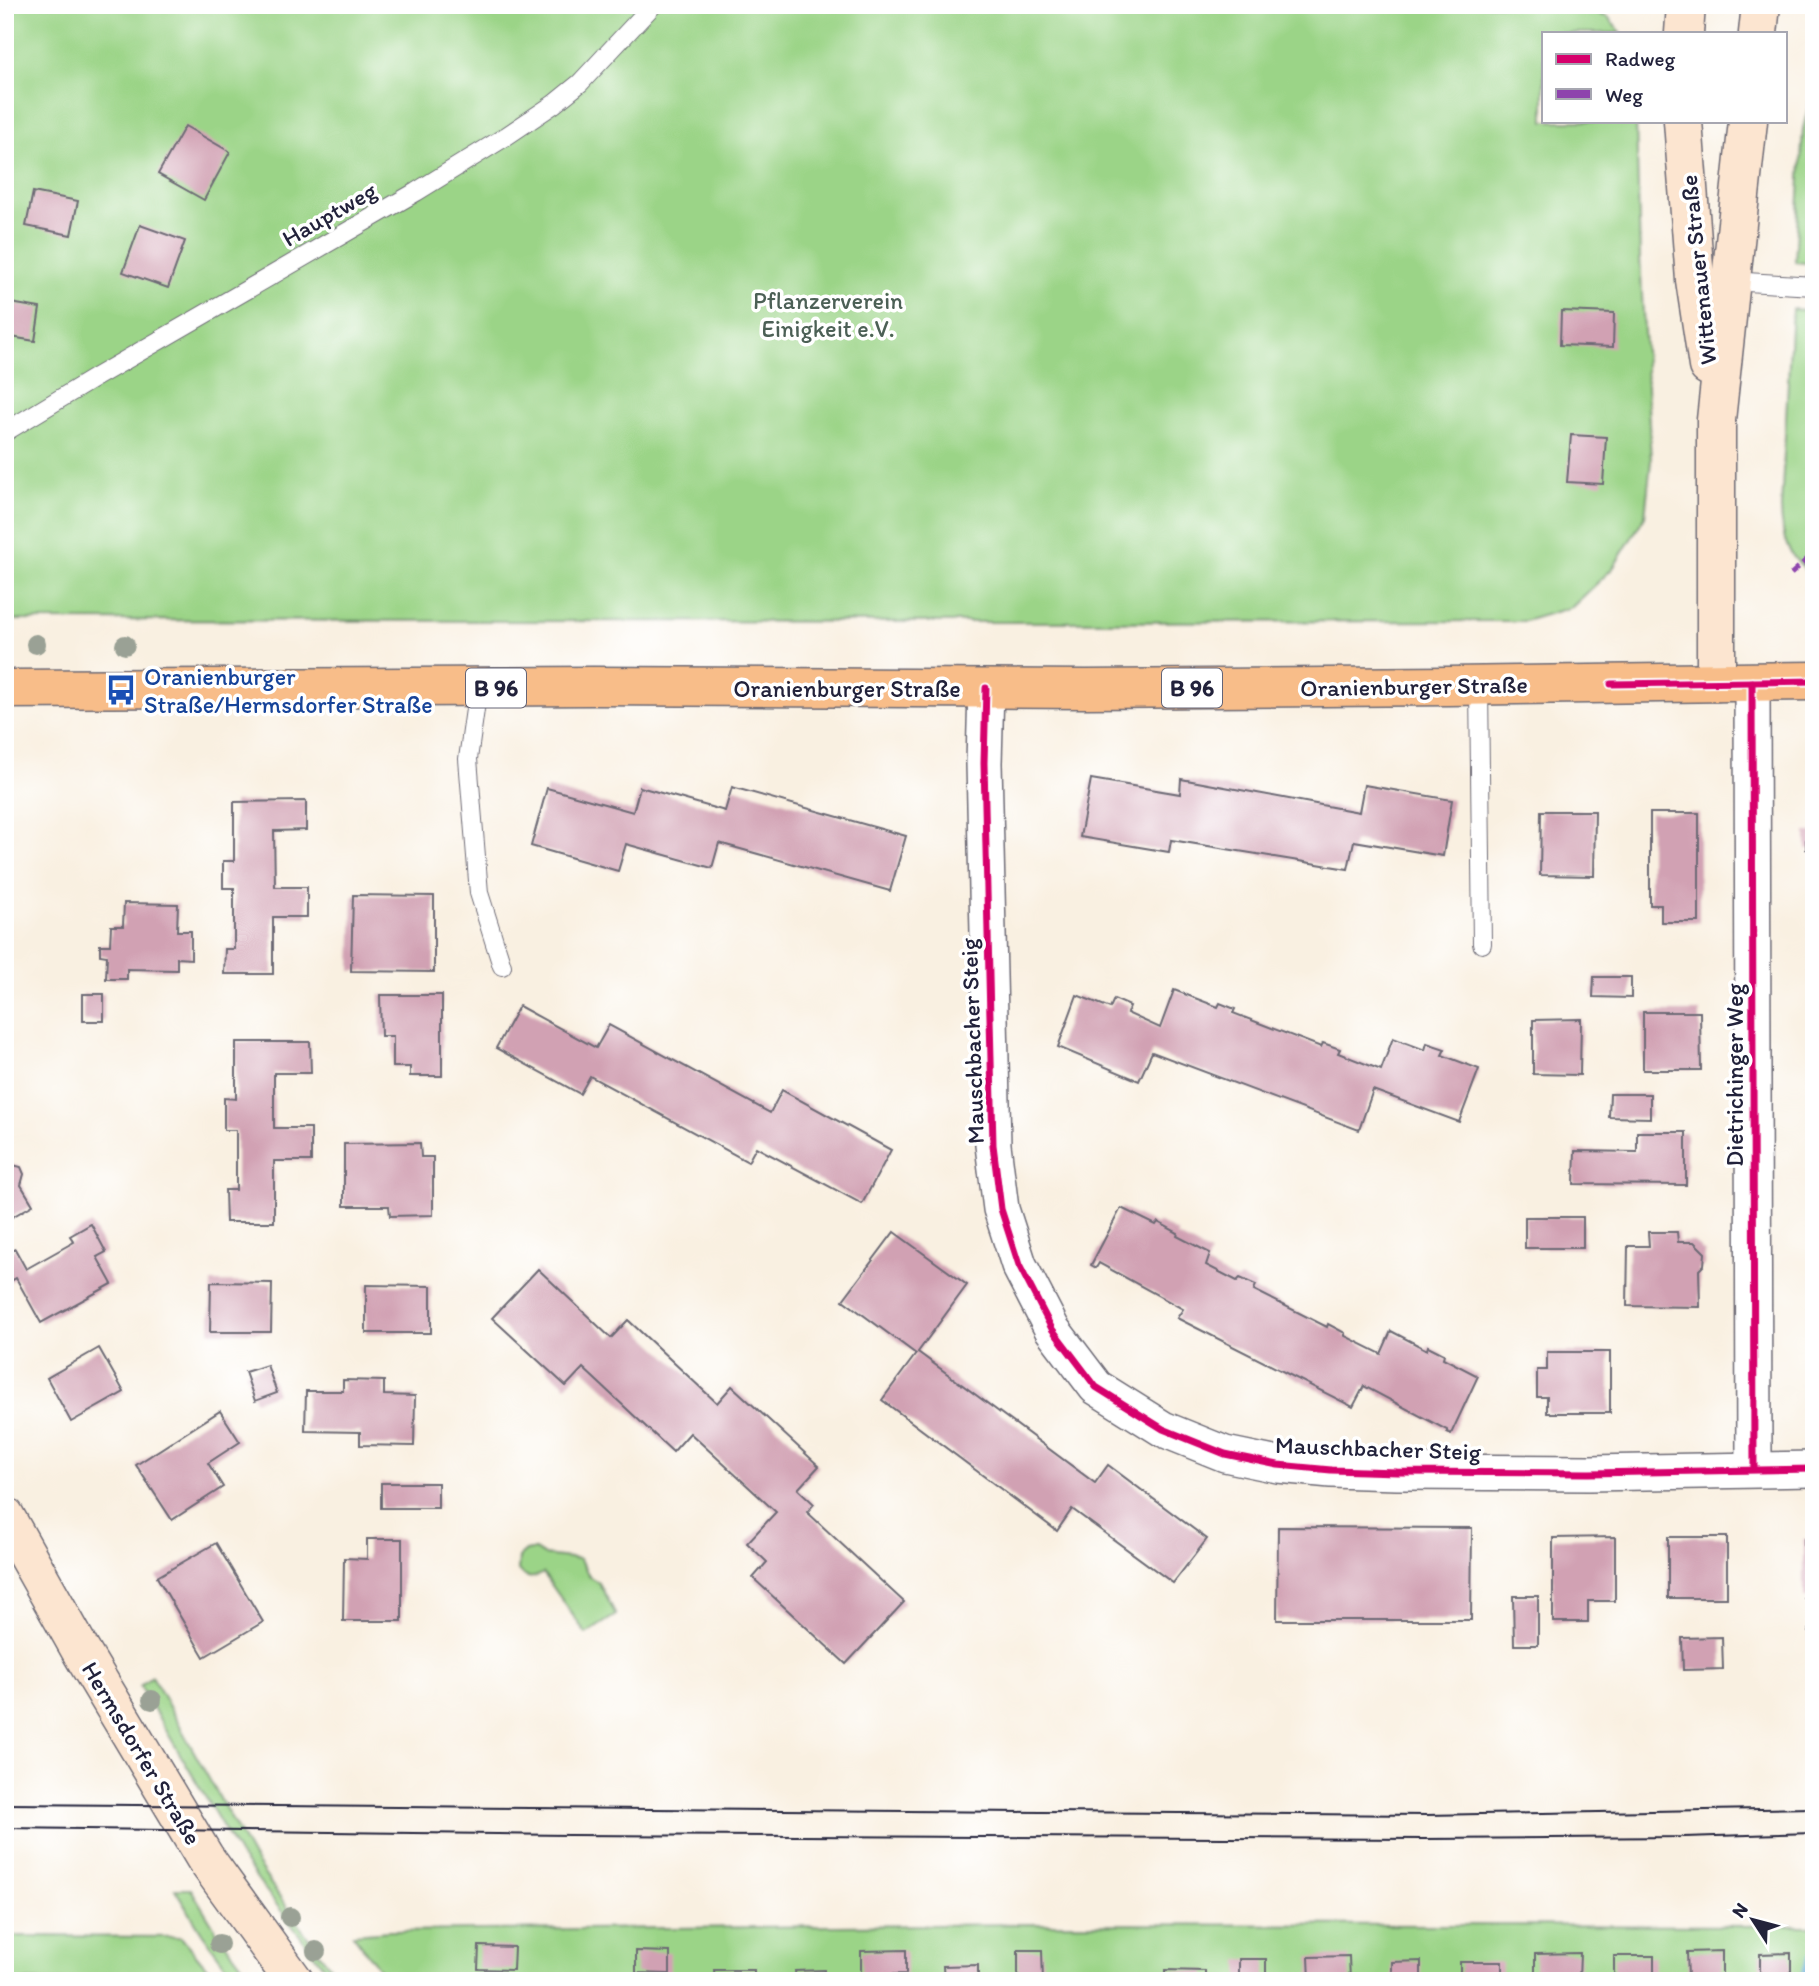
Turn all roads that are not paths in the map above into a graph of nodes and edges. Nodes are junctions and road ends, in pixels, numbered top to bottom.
1 (653, 5) edge
2 (1686, 5) edge
3 (1761, 5) edge
4 (1684, 32) edge
5 (1758, 32) edge
6 (1684, 122) edge
7 (1748, 122) edge
8 (1730, 281) junction
9 (1814, 286) edge
10 (1716, 420) junction
11 (5, 432) edge
12 (1814, 681) edge
13 (1734, 682) junction
14 (1479, 686) junction
15 (478, 688) junction
16 (986, 688) junction
17 (5, 689) edge
18 (1482, 944) dead end
19 (502, 966) dead end
20 (1754, 1469) junction
21 (1814, 1469) edge
22 (5, 1516) edge
23 (293, 1981) edge

1 - 11 lane, Hauptweg
2 - 4 main road
3 - 5 main road
6 - 10 main road, Wittenauer Straße
7 - 8 main road, Wittenauer Straße
8 - 9 lane
8 - 10 main road, Wittenauer Straße
10 - 13 main road, Wittenauer Straße
12 - 13 main road, Oranienburger Straße / B 96
13 - 14 main road, Oranienburger Straße / B 96
13 - 20 street, Dietrichinger Weg
14 - 16 main road, Oranienburger Straße / B 96
14 - 18 lane
15 - 16 main road, Oranienburger Straße / B 96
15 - 17 main road, Oranienburger Straße / B 96
15 - 19 lane
16 - 20 street, Mauschbacher Steig
20 - 21 street, Mauschbacher Steig
22 - 23 main road, Hermsdorfer Straße

